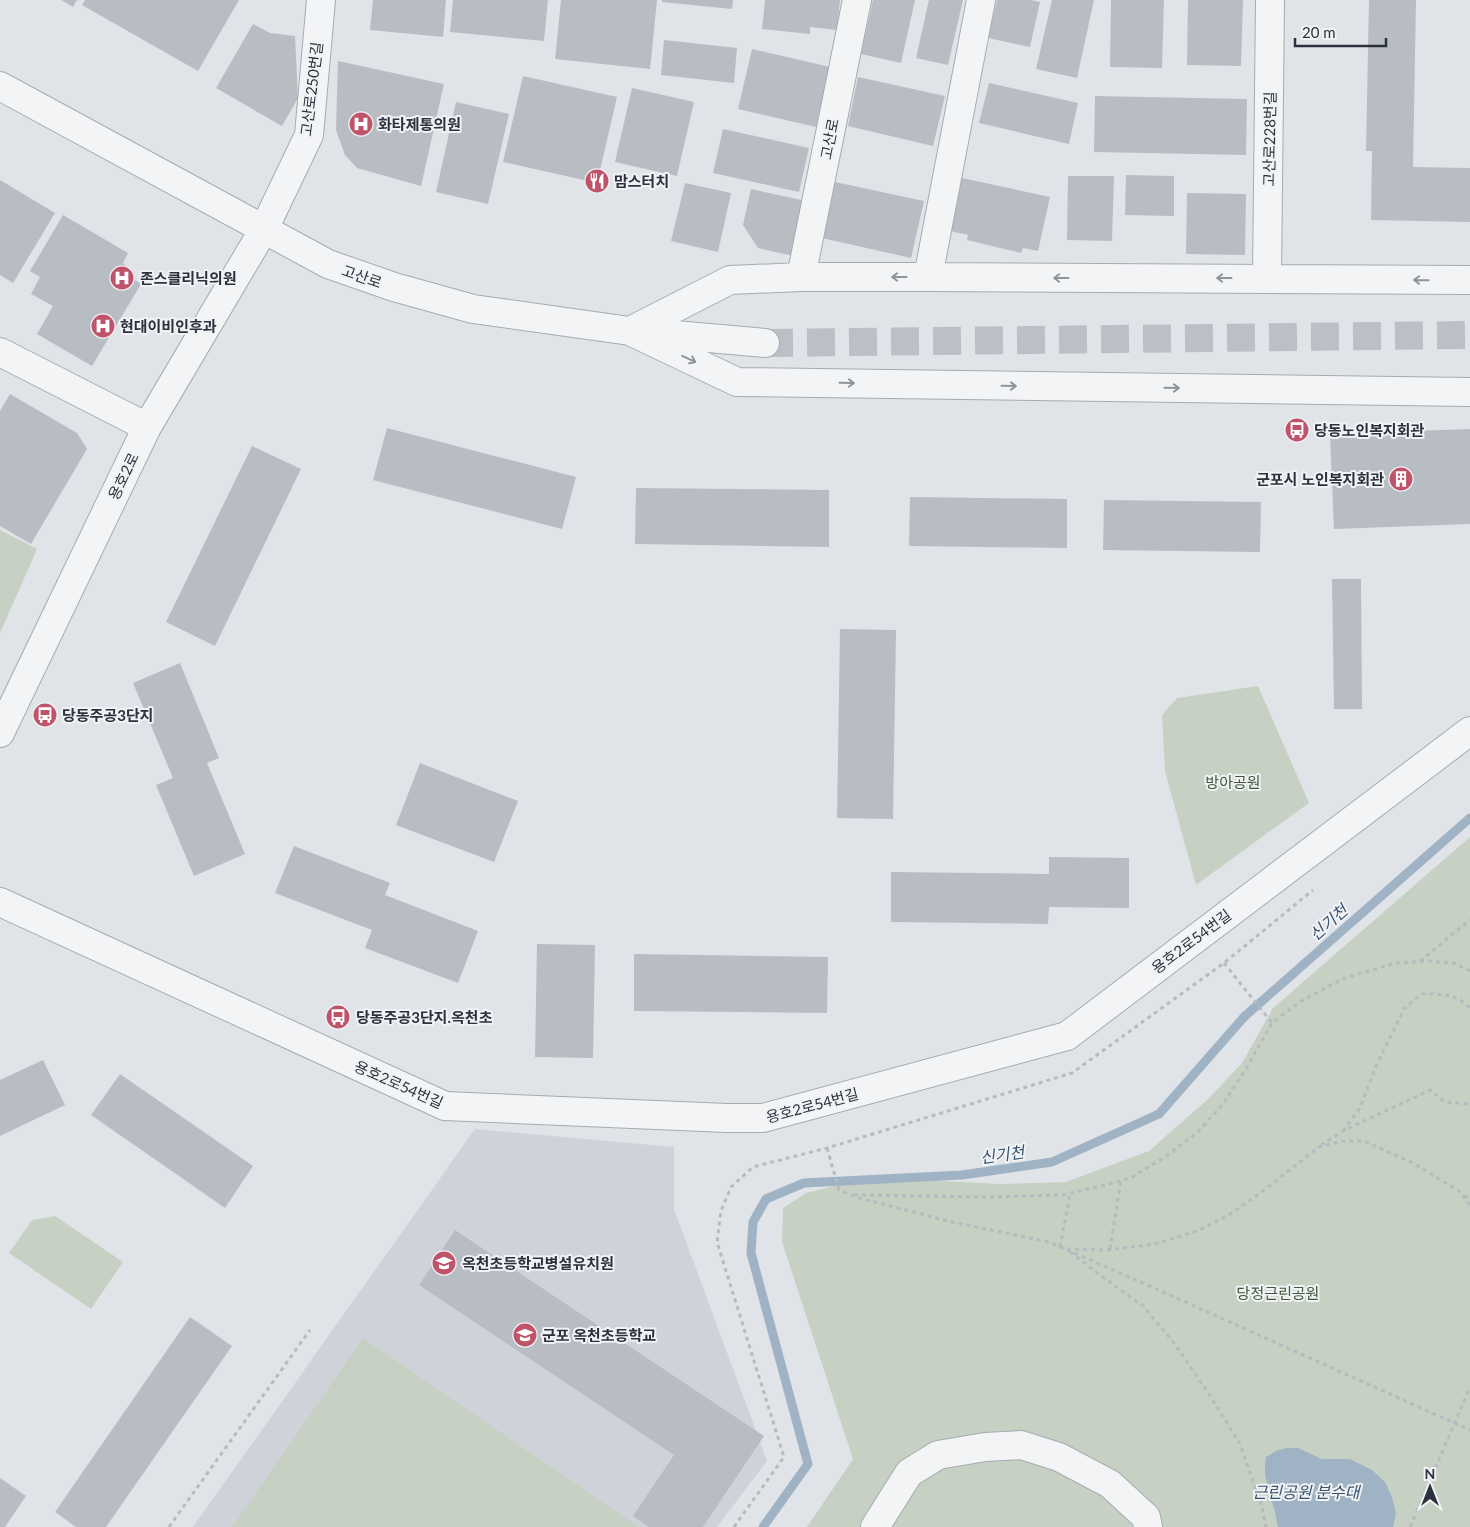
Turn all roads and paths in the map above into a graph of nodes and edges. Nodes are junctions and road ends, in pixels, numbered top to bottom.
1 (320, 0) edge
2 (857, 0) edge
3 (981, 0) edge
4 (1270, 0) edge
5 (0, 86) edge
6 (264, 229) junction
7 (802, 277) junction
8 (928, 277) junction
9 (1267, 278) junction
10 (1470, 280) edge
11 (630, 331) junction
12 (765, 343) tunnel mouth
13 (0, 352) edge
14 (1468, 391) edge
15 (147, 427) junction
16 (1470, 731) edge
17 (0, 733) edge
18 (1313, 890) dead end
19 (0, 902) edge
20 (1470, 920) edge
21 (1419, 961) junction
22 (1224, 963) junction
23 (1470, 971) edge
24 (1470, 1008) edge
25 (1272, 1023) junction
26 (1470, 1104) edge
27 (1343, 1131) junction
28 (1319, 1147) junction
29 (827, 1148) junction
30 (1121, 1181) junction
31 (1070, 1194) junction
32 (850, 1195) junction
33 (1470, 1195) edge
34 (1464, 1197) junction
35 (1470, 1205) edge
36 (1060, 1247) junction
37 (1065, 1249) junction
38 (1110, 1249) junction
39 (310, 1330) dead end
40 (1470, 1387) edge
41 (1455, 1423) junction
42 (1470, 1430) edge
43 (169, 1527) edge
44 (734, 1527) edge
45 (876, 1527) edge
46 (1148, 1527) edge
47 (1266, 1527) edge
48 (1410, 1527) edge

1 - 6 street, 고산로250번길
2 - 7 street, 고산로
3 - 8 street
4 - 9 street, 고산로228번길
5 - 6 street, 고산로
6 - 11 street, 고산로
6 - 15 street, 용호2로
8 -> 7 street
7 - 11 street
9 -> 8 street
10 -> 9 street
11 - 12 street, 고산로
11 -> 14 street
13 - 15 street
15 - 17 street, 용호2로
16 - 19 street, 용호2로54번길
18 - 22 path
20 - 21 path
21 - 23 path
21 - 25 path
22 - 25 path
22 - 29 path
24 - 27 path
25 - 30 path
26 - 27 path
27 - 28 path
28 - 34 path
28 - 38 path
29 - 32 path
29 - 44 path
30 - 31 path
30 - 38 path
31 - 32 path
31 - 36 path
32 - 36 path
33 - 34 path
34 - 35 path
36 - 37 path
37 - 38 path
37 - 41 path
37 - 47 path
39 - 43 path
40 - 41 path
41 - 42 path
41 - 48 path
45 - 46 street

